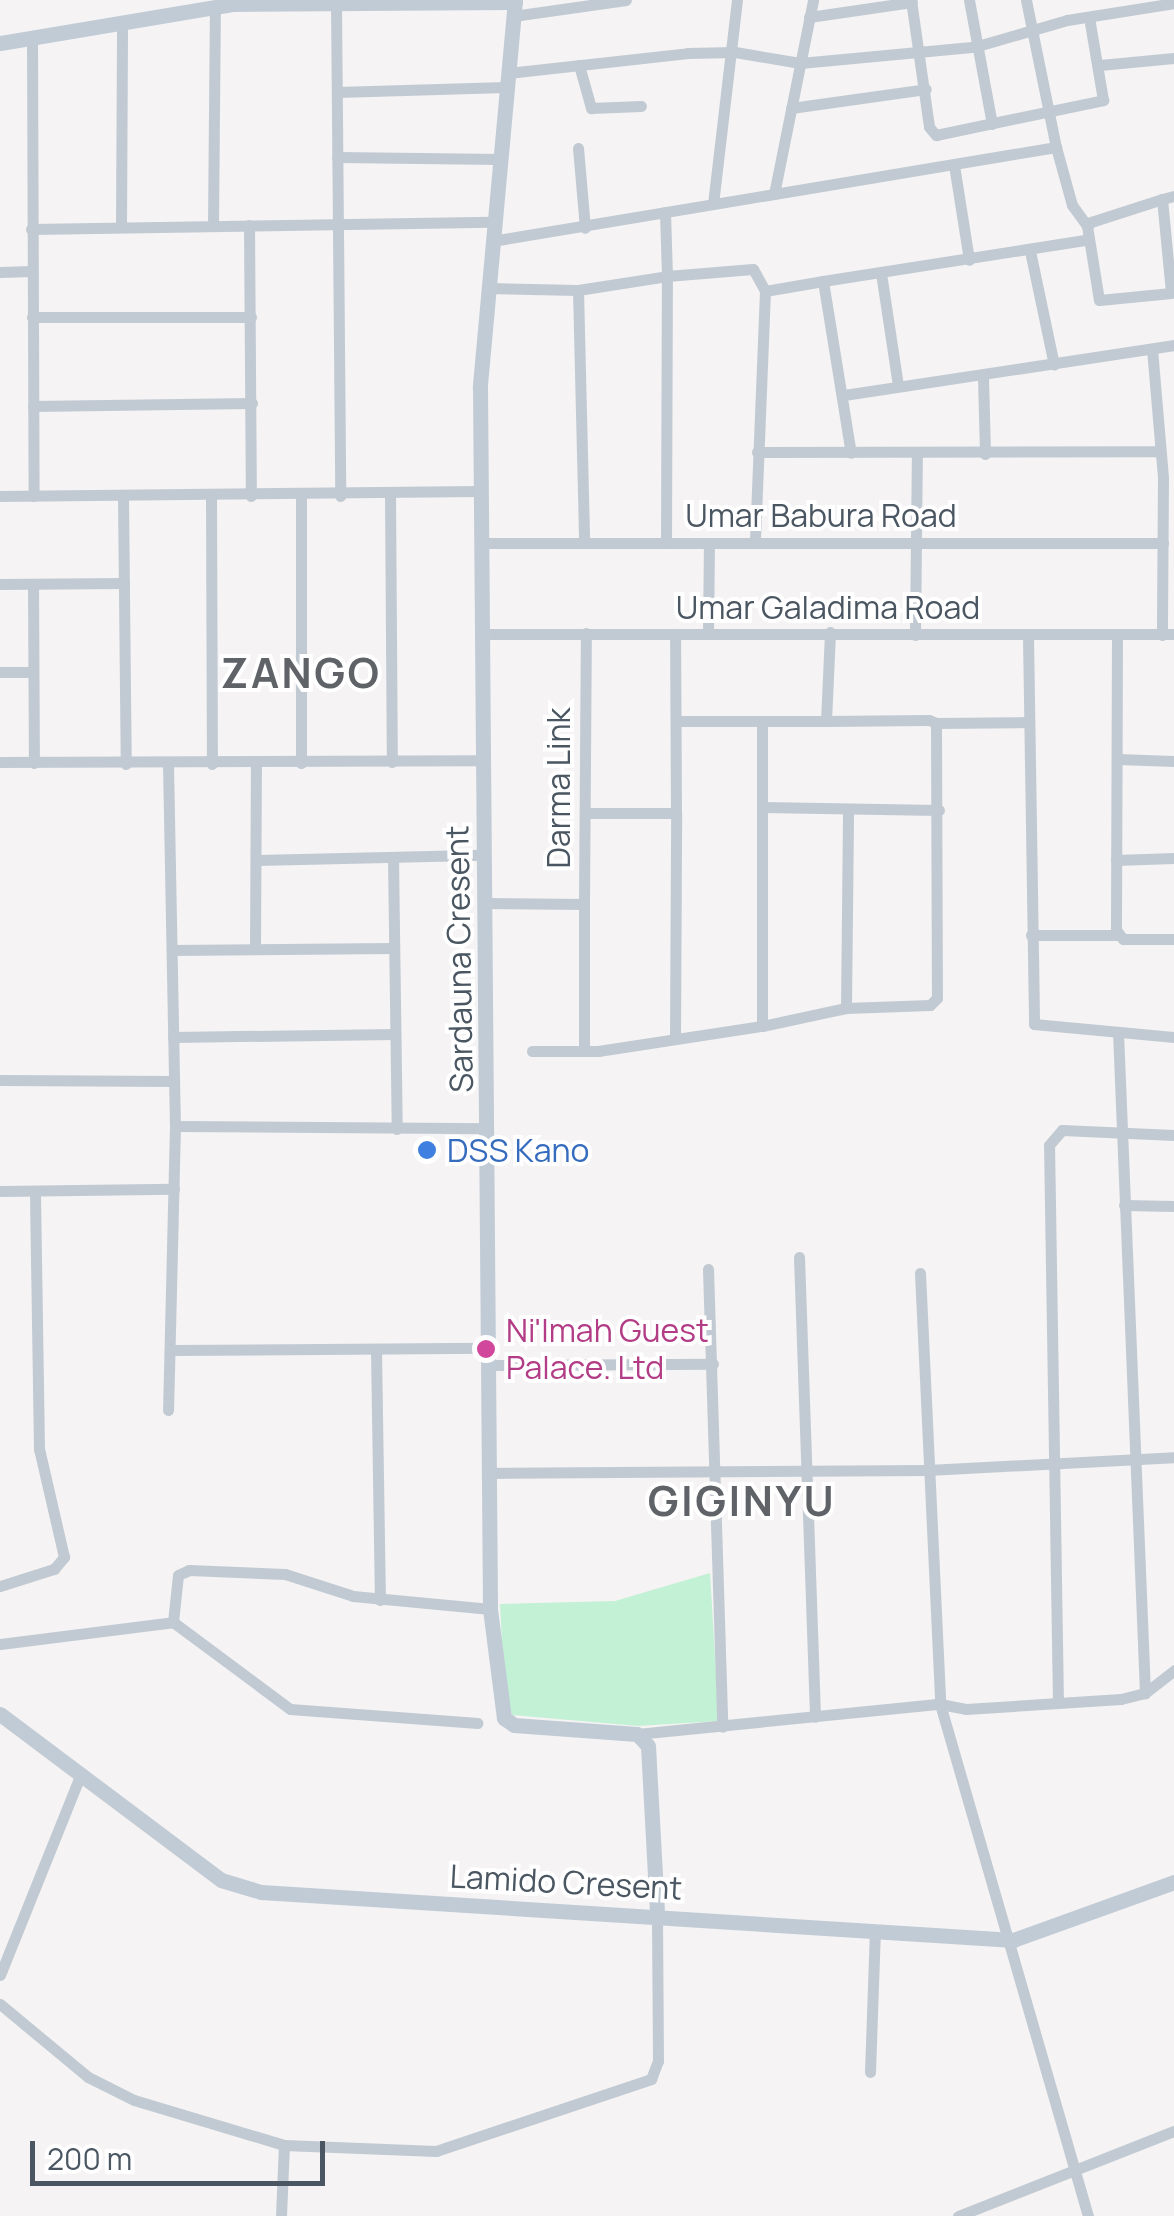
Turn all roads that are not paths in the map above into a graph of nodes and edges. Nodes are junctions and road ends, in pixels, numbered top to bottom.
1 (626, 0) edge
2 (737, 0) edge
3 (813, 0) edge
4 (969, 0) edge
5 (1026, 0) edge
6 (282, 1) edge
7 (394, 1) edge
8 (912, 1) edge
9 (336, 2) junction
10 (1174, 3) edge
11 (204, 5) edge
12 (514, 6) edge
13 (809, 16) junction
14 (1089, 16) junction
15 (122, 21) junction
16 (1031, 31) junction
17 (32, 36) junction
18 (0, 42) edge
19 (974, 47) junction
20 (735, 52) junction
21 (920, 52) junction
22 (1174, 58) edge
23 (800, 63) junction
24 (579, 65) junction
25 (1100, 65) junction
26 (507, 80) junction
27 (926, 89) junction
28 (337, 92) junction
29 (641, 106) dead end
30 (791, 108) junction
31 (1050, 113) junction
32 (992, 124) junction
33 (1056, 147) junction
34 (578, 148) dead end
35 (337, 157) junction
36 (500, 159) junction
37 (954, 165) junction
38 (774, 194) junction
39 (1168, 198) edge
40 (713, 204) junction
41 (665, 212) junction
42 (493, 222) junction
43 (338, 223) junction
44 (249, 225) junction
45 (213, 226) junction
46 (1086, 226) junction
47 (121, 228) junction
48 (585, 228) junction
49 (31, 229) junction
50 (1085, 240) junction
51 (492, 241) junction
52 (1030, 251) junction
53 (969, 260) junction
54 (32, 271) junction
55 (0, 272) edge
56 (881, 272) junction
57 (667, 276) junction
58 (823, 281) junction
59 (488, 288) junction
60 (578, 290) junction
61 (765, 291) junction
62 (32, 317) junction
63 (250, 317) junction
64 (1174, 345) edge
65 (1152, 349) junction
66 (1054, 365) junction
67 (984, 377) junction
68 (898, 385) junction
69 (844, 396) junction
70 (252, 403) junction
71 (33, 406) junction
72 (1160, 451) junction
73 (757, 452) junction
74 (852, 453) junction
75 (917, 454) junction
76 (985, 454) junction
77 (1168, 478) edge
78 (479, 490) junction
79 (390, 494) junction
80 (0, 496) edge
81 (34, 496) junction
82 (212, 496) junction
83 (252, 496) junction
84 (301, 496) junction
85 (340, 496) junction
86 (124, 498) junction
87 (917, 542) junction
88 (480, 543) junction
89 (584, 543) junction
90 (666, 543) junction
91 (709, 543) junction
92 (755, 543) junction
93 (1163, 543) junction
94 (124, 583) junction
95 (0, 584) edge
96 (33, 584) junction
97 (830, 632) junction
98 (586, 633) junction
99 (480, 634) junction
100 (676, 634) junction
101 (708, 634) junction
102 (1168, 634) edge
103 (915, 635) junction
104 (1028, 636) junction
105 (1117, 636) junction
106 (0, 672) edge
107 (33, 672) junction
108 (677, 721) junction
109 (762, 721) junction
110 (826, 721) junction
111 (1029, 722) junction
112 (936, 723) junction
113 (1117, 759) junction
114 (484, 760) junction
115 (1174, 761) edge
116 (0, 762) edge
117 (34, 762) junction
118 (392, 762) junction
119 (256, 763) junction
120 (300, 763) junction
121 (126, 764) junction
122 (168, 764) junction
123 (212, 764) junction
124 (762, 807) junction
125 (848, 809) junction
126 (939, 810) junction
127 (588, 813) junction
128 (676, 814) junction
129 (484, 855) junction
130 (393, 858) junction
131 (1174, 858) edge
132 (257, 860) junction
133 (1116, 860) junction
134 (485, 903) junction
135 (584, 904) junction
136 (1118, 934) junction
137 (1031, 935) junction
138 (1174, 939) edge
139 (255, 947) junction
140 (393, 948) junction
141 (172, 950) junction
142 (846, 1008) junction
143 (762, 1026) junction
144 (1118, 1032) junction
145 (394, 1034) junction
146 (1174, 1037) edge
147 (174, 1038) junction
148 (675, 1039) junction
149 (584, 1048) junction
150 (532, 1051) dead end
151 (0, 1080) edge
152 (174, 1081) junction
153 (175, 1126) junction
154 (488, 1128) junction
155 (396, 1129) junction
156 (1119, 1131) junction
157 (1174, 1135) edge
158 (174, 1189) junction
159 (0, 1191) edge
160 (35, 1191) junction
161 (1124, 1205) junction
162 (1174, 1206) edge
163 (799, 1257) dead end
164 (708, 1269) dead end
165 (920, 1273) dead end
166 (488, 1348) junction
167 (173, 1350) junction
168 (376, 1350) junction
169 (713, 1364) junction
170 (488, 1366) junction
171 (168, 1410) dead end
172 (1174, 1457) edge
173 (1135, 1462) junction
174 (1052, 1463) junction
175 (928, 1470) junction
176 (809, 1472) junction
177 (489, 1473) junction
178 (718, 1474) junction
179 (0, 1586) edge
180 (380, 1600) junction
181 (490, 1609) junction
182 (173, 1622) junction
183 (1, 1642) edge
184 (1174, 1670) edge
185 (1145, 1693) junction
186 (1058, 1703) junction
187 (940, 1704) junction
188 (0, 1714) edge
189 (814, 1717) junction
190 (478, 1723) dead end
191 (722, 1727) junction
192 (637, 1734) junction
193 (81, 1774) junction
194 (1174, 1882) edge
195 (657, 1914) junction
196 (875, 1930) junction
197 (1013, 1940) junction
198 (0, 1975) edge
199 (0, 2004) edge
200 (870, 2072) dead end
201 (1174, 2131) edge
202 (284, 2145) junction
203 (1074, 2169) junction
204 (281, 2216) edge
205 (958, 2216) edge
206 (1088, 2216) edge

1 - 12 street
2 - 20 street
3 - 13 street
4 - 19 street
5 - 16 street
6 - 9 street
6 - 11 street
7 - 9 street
7 - 12 street
8 - 13 street
8 - 21 street
9 - 28 street
10 - 14 street
11 - 15 street
11 - 45 street
12 - 26 street, Sardauna Cresent
13 - 23 street
14 - 16 street
14 - 25 street
15 - 17 street
15 - 47 street
16 - 19 street
16 - 31 street
17 - 18 street
17 - 49 street
19 - 21 street
19 - 32 street
20 - 23 street
20 - 24 street
20 - 40 street
21 - 23 street
21 - 27 street
22 - 25 street
23 - 30 street
24 - 26 street
24 - 29 street
25 - 31 street
26 - 28 street
26 - 36 street, Sardauna Cresent
27 - 30 street
27 - 32 street
28 - 35 street
30 - 38 street
31 - 32 street
31 - 33 street
33 - 37 street
33 - 46 street
34 - 48 street
35 - 36 street
35 - 43 street
36 - 42 street, Sardauna Cresent
37 - 38 street
37 - 53 street
38 - 40 street
39 - 46 street
39 - 50 street
40 - 41 street
41 - 48 street
41 - 57 street
42 - 43 street
42 - 51 street, Sardauna Cresent
43 - 44 street
43 - 85 street
44 - 45 street
44 - 63 street
45 - 47 street
46 - 50 street
47 - 49 street
48 - 51 street
49 - 54 street
50 - 52 street
51 - 59 street, Sardauna Cresent
52 - 53 street
52 - 66 street
53 - 56 street
54 - 55 street
54 - 62 street
56 - 58 street
56 - 68 street
57 - 60 street
57 - 61 street
57 - 90 street
58 - 61 street
58 - 69 street
59 - 60 street
59 - 78 street, Sardauna Cresent
60 - 89 street
61 - 73 street
62 - 63 street
62 - 71 street
63 - 70 street
64 - 65 street
65 - 66 street
65 - 72 street
66 - 67 street
67 - 68 street
67 - 76 street
68 - 69 street
69 - 74 street
70 - 71 street
70 - 83 street
71 - 81 street
72 - 76 street
72 - 77 street
73 - 74 street
73 - 92 street
74 - 75 street
75 - 76 street
75 - 87 street
77 - 93 street
78 - 79 street
78 - 88 street, Sardauna Cresent
79 - 85 street
79 - 118 street
80 - 81 street
81 - 86 street
82 - 83 street
82 - 86 street
82 - 123 street
83 - 84 street
84 - 85 street
84 - 120 street
86 - 94 street
87 - 92 street, Umar Babura Road
87 - 93 street, Umar Babura Road
87 - 103 street
88 - 89 street, Umar Babura Road
88 - 99 street, Sardauna Cresent
89 - 90 street, Umar Babura Road
90 - 91 street, Umar Babura Road
91 - 92 street, Umar Babura Road
91 - 101 street
93 - 102 street
94 - 96 street
94 - 121 street
95 - 96 street
96 - 107 street
97 - 101 street, Umar Galadima Road
97 - 103 street, Umar Galadima Road
97 - 110 street
98 - 99 street, Umar Galadima Road
98 - 100 street, Umar Galadima Road
98 - 127 street, Darma Link
99 - 114 street, Sardauna Cresent
100 - 101 street, Umar Galadima Road
100 - 108 street
102 - 105 street, Umar Galadima Road
103 - 104 street, Umar Galadima Road
104 - 105 street, Umar Galadima Road
104 - 111 street
105 - 113 street
106 - 107 street
107 - 117 street
108 - 109 street
108 - 128 street
109 - 110 street
109 - 124 street
110 - 112 street
111 - 112 street
111 - 137 street
112 - 126 street
113 - 115 street
113 - 133 street
114 - 118 street
114 - 129 street, Sardauna Cresent
116 - 117 street
117 - 121 street
118 - 120 street
119 - 120 street
119 - 123 street
119 - 132 street
121 - 122 street
122 - 123 street
122 - 141 street
124 - 125 street
124 - 143 street
125 - 126 street
125 - 142 street
126 - 142 street
127 - 128 street
127 - 135 street, Darma Link
128 - 148 street
129 - 130 street
129 - 134 street, Sardauna Cresent
130 - 132 street
130 - 140 street
131 - 133 street
132 - 139 street
133 - 136 street
134 - 135 street, Darma Link
134 - 154 street, Sardauna Cresent
135 - 149 street
136 - 137 street
136 - 138 street
137 - 144 street
139 - 140 street
139 - 141 street
140 - 145 street
141 - 147 street
142 - 143 street
143 - 148 street
144 - 146 street
144 - 156 street
145 - 147 street
145 - 155 street
147 - 152 street
148 - 149 street
149 - 150 street
151 - 152 street
152 - 153 street
153 - 155 street
153 - 158 street
154 - 155 street
154 - 166 street, Sardauna Cresent
156 - 157 street
156 - 161 street
156 - 174 street
158 - 160 street
158 - 167 street
159 - 160 street
160 - 179 street
161 - 162 street
161 - 173 street
163 - 176 street
164 - 169 street
165 - 175 street
166 - 168 street
166 - 170 street, Sardauna Cresent
167 - 168 street
167 - 171 street
168 - 180 street
169 - 170 street
169 - 178 street
170 - 177 street, Sardauna Cresent
172 - 173 street
173 - 174 street
173 - 185 street
174 - 175 street
174 - 186 street
175 - 176 street
175 - 187 street
176 - 178 street
176 - 189 street
177 - 178 street
177 - 181 street, Sardauna Cresent
178 - 191 street
180 - 181 street
180 - 182 street
181 - 192 street, Sardauna Cresent
182 - 183 street
182 - 190 street
184 - 185 street
185 - 186 street
186 - 187 street
187 - 189 street
187 - 197 street
188 - 193 street, Lamido Cresent
189 - 191 street
191 - 192 street
192 - 195 street
193 - 195 street, Lamido Cresent
193 - 198 street
194 - 197 street, Lamido Cresent
195 - 196 street, Lamido Cresent
195 - 202 street
196 - 197 street, Lamido Cresent
196 - 200 street
197 - 203 street
199 - 202 street
201 - 203 street
202 - 204 street
203 - 205 street
203 - 206 street

